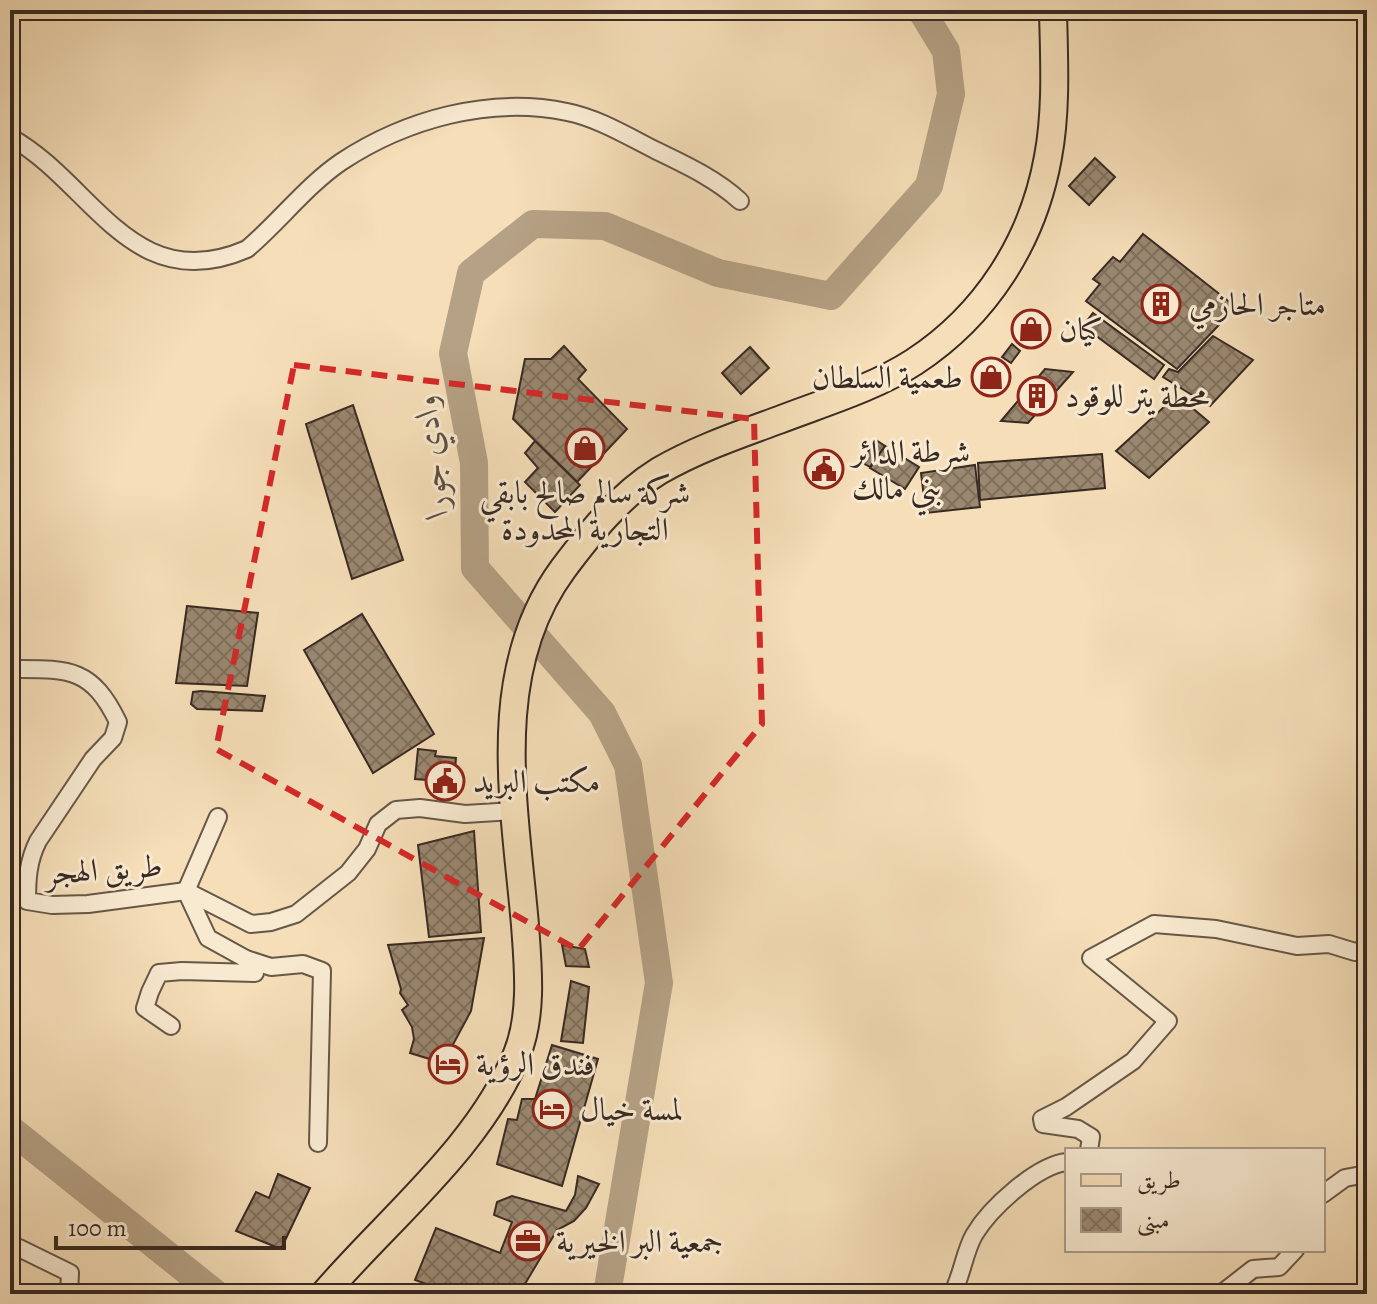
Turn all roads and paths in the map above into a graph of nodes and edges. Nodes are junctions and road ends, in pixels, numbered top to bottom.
1 (1053, 10) edge
2 (10, 137) edge
3 (740, 201) dead end
4 (10, 669) edge
5 (516, 811) junction
6 (218, 817) dead end
7 (186, 891) junction
8 (19, 903) edge
9 (1367, 948) edge
10 (246, 959) junction
11 (171, 1026) dead end
12 (318, 1143) dead end
13 (1089, 1148) edge
14 (1065, 1162) edge
15 (1367, 1174) edge
16 (1325, 1193) edge
17 (10, 1248) edge
18 (1293, 1252) edge
19 (69, 1294) edge
20 (324, 1294) edge
21 (952, 1294) edge
22 (1221, 1294) edge

1 - 5 main road
2 - 3 street
4 - 8 street, طريق الهجر
5 - 7 street, طريق الهجر
5 - 20 main road
6 - 7 street
7 - 8 street, طريق الهجر
7 - 10 street
9 - 13 street
10 - 11 street
10 - 12 street
14 - 21 street
15 - 16 street
17 - 19 street
18 - 22 street

